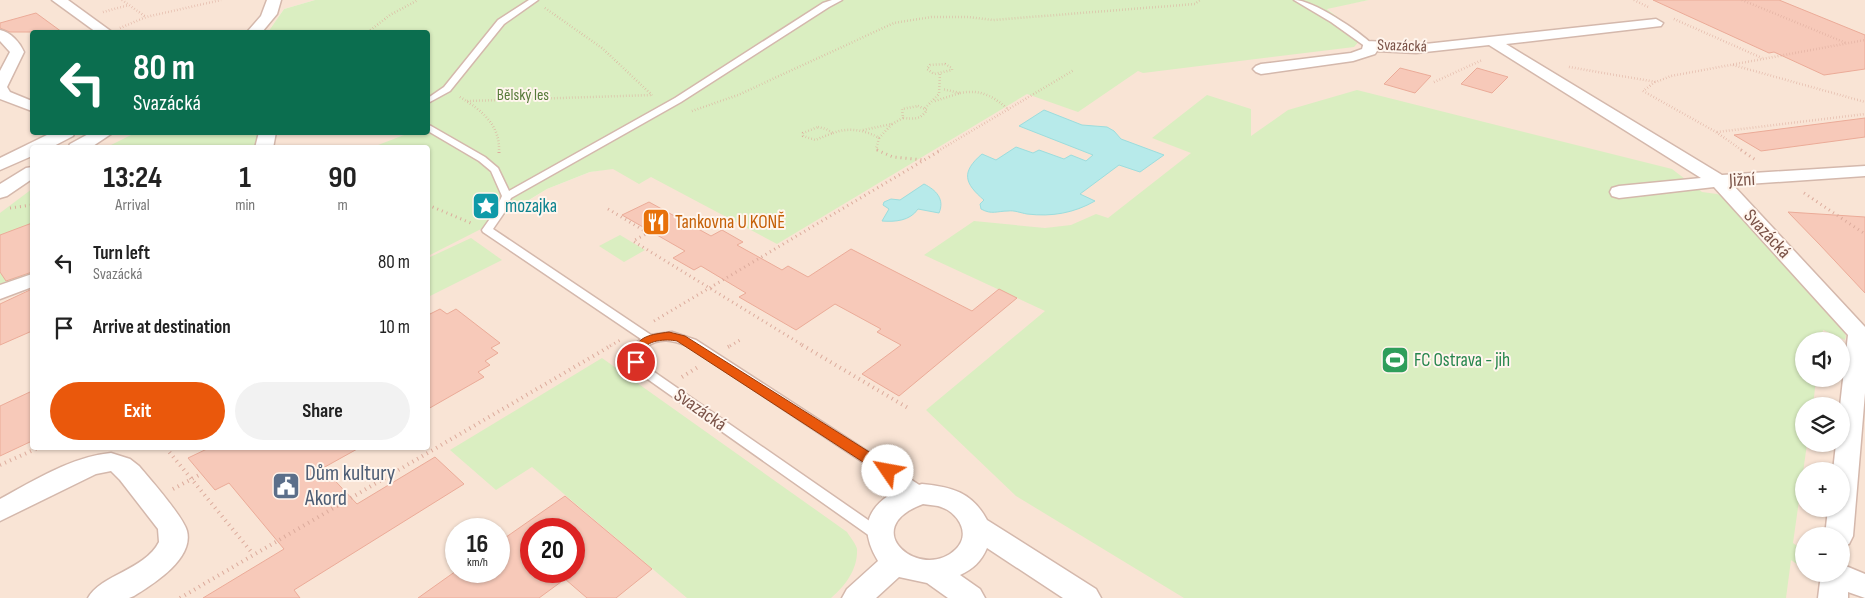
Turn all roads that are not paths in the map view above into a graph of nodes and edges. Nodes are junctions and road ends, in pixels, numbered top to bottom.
1 (59, 0) edge
2 (274, 0) edge
3 (534, 0) edge
4 (838, 0) edge
5 (1298, 0) edge
6 (1656, 16) road end
7 (102, 30) edge
8 (256, 30) edge
9 (0, 34) edge
10 (1492, 41) junction
11 (1369, 45) junction
12 (1261, 69) dead end
13 (0, 87) edge
14 (430, 100) edge
15 (30, 105) edge
16 (430, 129) edge
17 (61, 135) edge
18 (100, 135) edge
19 (42, 145) edge
20 (82, 145) edge
21 (30, 150) edge
22 (0, 165) edge
23 (1865, 171) edge
24 (30, 173) edge
25 (1719, 181) junction
26 (0, 192) edge
27 (1619, 192) dead end
28 (507, 196) junction
29 (30, 281) edge
30 (0, 293) edge
31 (1862, 335) edge
32 (649, 339) junction
33 (922, 494) junction
34 (0, 511) edge
35 (976, 527) junction
36 (1840, 527) edge
37 (879, 535) junction
38 (896, 562) junction
39 (932, 571) junction
40 (1850, 580) edge
41 (1834, 582) edge
42 (1865, 586) edge
43 (103, 598) edge
44 (857, 598) edge
45 (970, 598) edge
46 (1086, 598) edge
47 (1833, 598) edge

1 - 7 street
2 - 8 street
3 - 14 lane
4 - 28 lane
5 - 11 lane
6 - 10 street, Svazácká
9 - 13 street
10 - 11 street, Svazácká
10 - 25 street, Svazácká
11 - 12 street, Svazácká
13 - 15 street
16 - 28 lane
17 - 19 street
18 - 20 street
21 - 22 street
23 - 25 street, Jižní
24 - 26 street
25 - 27 street, Jižní
25 - 31 street, Svazácká
28 - 32 lane
29 - 30 street
31 - 36 street, Svazácká
32 - 33 lane
32 - 37 lane, Svazácká
33 - 35 street
33 - 37 street
34 - 43 street
35 - 39 street
35 - 46 street
37 - 38 street
38 - 39 street
38 - 44 street
39 - 45 street
40 - 42 street
41 - 47 street

